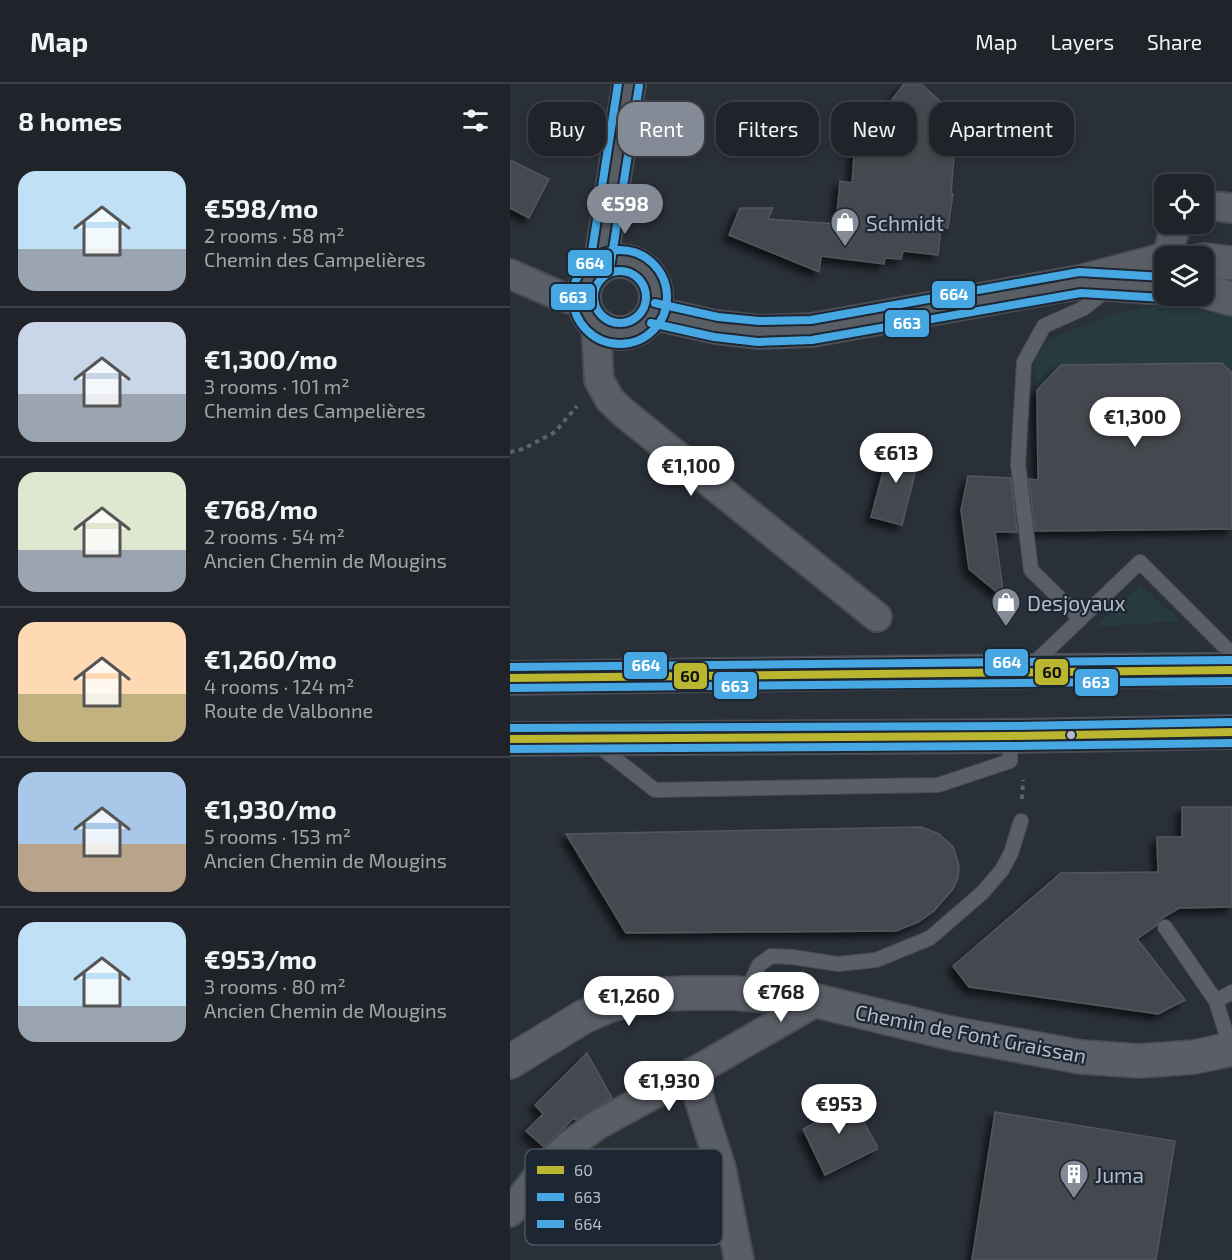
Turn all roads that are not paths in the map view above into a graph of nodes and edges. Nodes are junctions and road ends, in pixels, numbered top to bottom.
1 (628, 84) edge
2 (1214, 206) edge
3 (1232, 208) edge
4 (1214, 261) edge
5 (1154, 263) edge
6 (1232, 263) edge
7 (600, 267) junction
8 (512, 279) edge
9 (1080, 282) junction
10 (1114, 285) junction
11 (1154, 287) edge
12 (1214, 294) edge
13 (1232, 299) edge
14 (653, 313) junction
15 (590, 314) junction
16 (877, 617) dead end
17 (1080, 618) junction
18 (1232, 654) edge
19 (1028, 670) junction
20 (1232, 670) edge
21 (510, 678) edge
22 (1232, 732) edge
23 (1011, 736) junction
24 (589, 738) junction
25 (510, 739) edge
26 (1021, 821) dead end
27 (1165, 927) dead end
28 (1232, 992) edge
29 (750, 994) junction
30 (1216, 1000) junction
31 (817, 1001) junction
32 (1231, 1049) edge
33 (510, 1062) edge
34 (694, 1072) junction
35 (566, 1149) edge
36 (715, 1149) edge
37 (723, 1178) edge
38 (525, 1193) edge
39 (510, 1212) edge
40 (739, 1260) edge

1 - 7 main road
2 - 3 street
4 - 6 main road
5 - 9 main road
7 - 14 main road
7 - 15 main road
8 - 15 street
9 - 10 main road
9 - 14 main road
10 - 11 main road
10 - 17 lane
12 - 13 main road
14 - 15 main road
15 - 16 street
17 - 18 lane
17 - 19 lane
19 - 20 main road
19 - 21 main road
22 - 23 main road
23 - 24 main road
23 - 24 lane
24 - 25 main road
26 - 29 lane
27 - 30 lane
28 - 30 lane
29 - 31 street, Chemin de Font Graissan
29 - 33 street, Chemin de Font Graissan
30 - 32 lane
31 - 32 street, Chemin de Font Graissan
31 - 34 street
34 - 35 street
34 - 36 street
37 - 40 street
38 - 39 street

